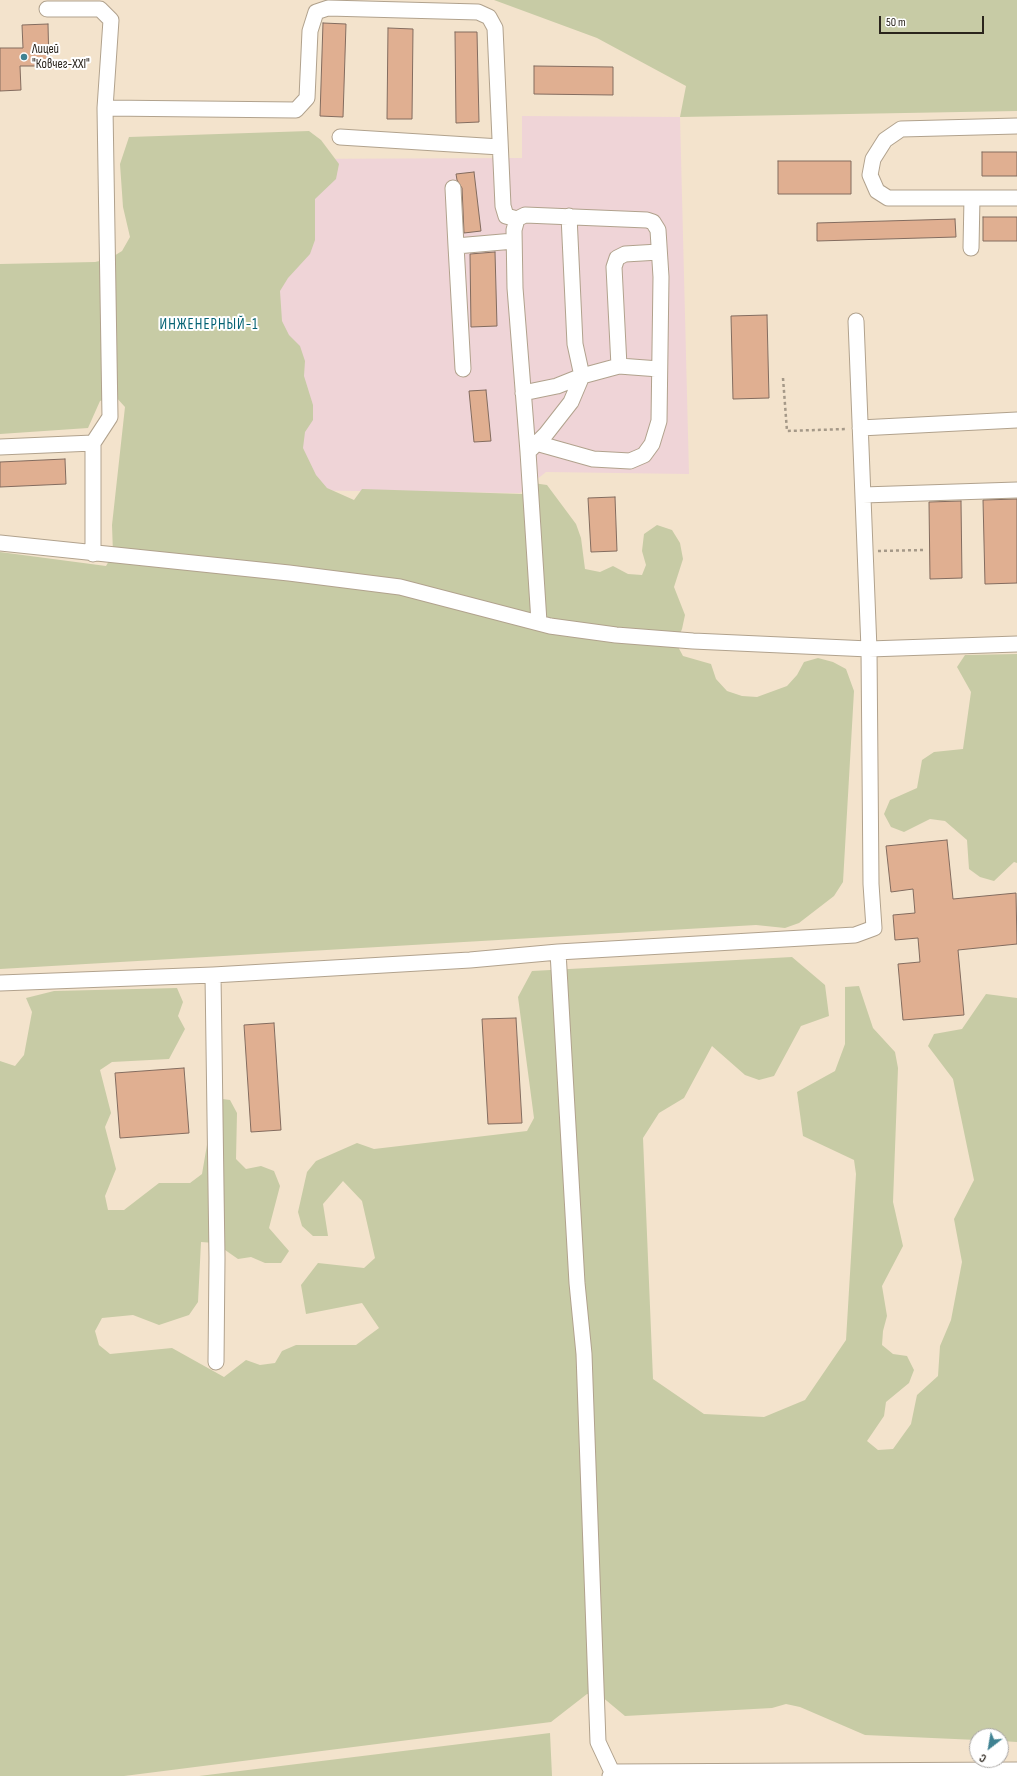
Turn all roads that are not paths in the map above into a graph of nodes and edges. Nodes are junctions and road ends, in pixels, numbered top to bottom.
1 (47, 9) dead end
2 (105, 108) junction
3 (1017, 126) edge
4 (340, 137) dead end
5 (500, 147) junction
6 (453, 188) dead end
7 (972, 198) junction
8 (1017, 198) edge
9 (569, 216) junction
10 (517, 219) junction
11 (514, 241) junction
12 (456, 246) junction
13 (971, 248) dead end
14 (659, 252) junction
15 (856, 321) dead end
16 (619, 366) junction
17 (463, 369) dead end
18 (659, 369) junction
19 (582, 376) junction
20 (523, 393) junction
21 (1017, 420) edge
22 (860, 428) junction
23 (93, 443) junction
24 (0, 447) edge
25 (532, 448) junction
26 (1017, 490) edge
27 (863, 495) junction
28 (0, 542) edge
29 (93, 554) junction
30 (539, 622) junction
31 (1017, 644) edge
32 (869, 649) junction
33 (558, 952) junction
34 (213, 975) junction
35 (0, 983) edge
36 (216, 1362) dead end
37 (1017, 1770) edge
38 (611, 1774) edge

1 - 2 street
2 - 5 street
2 - 23 street
3 - 7 street
4 - 5 street
5 - 10 street
6 - 12 street
7 - 8 street
7 - 13 street
9 - 10 street
9 - 14 street
9 - 19 street
10 - 11 street
11 - 12 street
11 - 20 street
12 - 17 street
14 - 16 street
14 - 18 street
15 - 22 street
16 - 18 street
16 - 19 street
18 - 25 street
19 - 20 street
19 - 25 street
20 - 25 street
21 - 22 street
22 - 27 street
23 - 24 street
23 - 29 street
25 - 30 street
26 - 27 street
27 - 32 street
28 - 29 street
29 - 30 street
30 - 32 street
31 - 32 street
32 - 33 street
33 - 34 street
33 - 38 street
34 - 35 street
34 - 36 street
37 - 38 street

